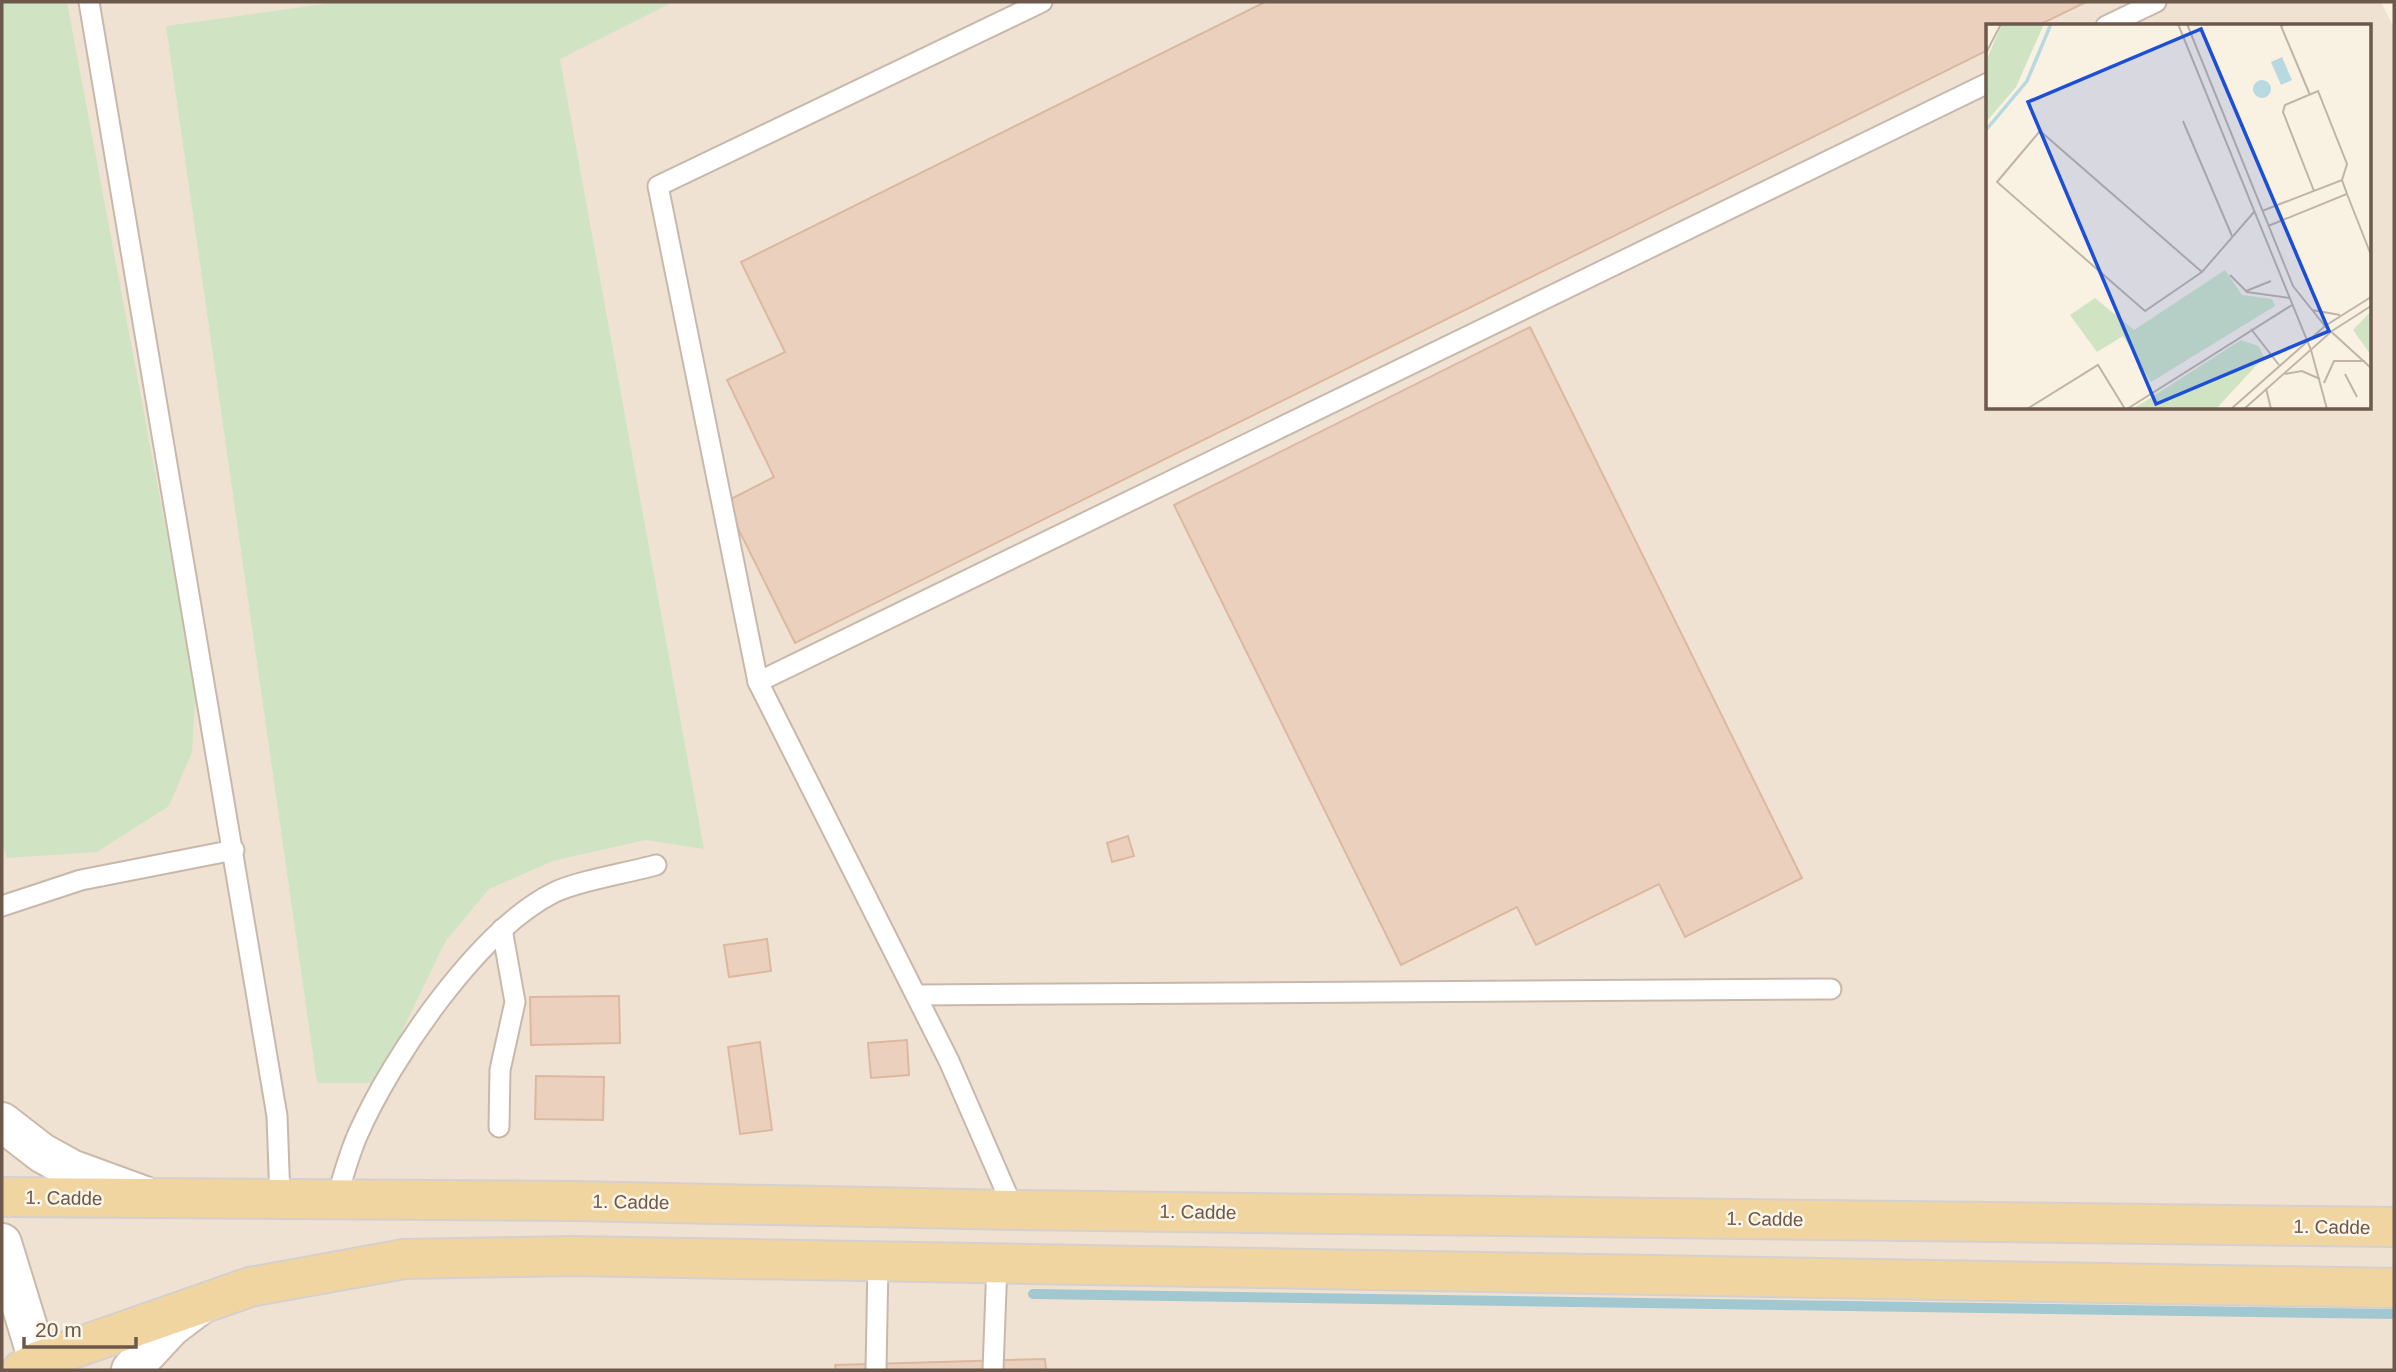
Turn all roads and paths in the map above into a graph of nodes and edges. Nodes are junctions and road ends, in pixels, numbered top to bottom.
1 (89, 2) edge
2 (1042, 2) edge
3 (2156, 2) edge
4 (2110, 24) edge
5 (1986, 84) edge
6 (758, 682) junction
7 (234, 849) junction
8 (656, 865) dead end
9 (2, 906) edge
10 (502, 929) junction
11 (1830, 989) dead end
12 (916, 995) junction
13 (2, 1122) edge
14 (499, 1127) dead end
15 (2, 1197) edge
16 (150, 1198) junction
17 (280, 1199) junction
18 (336, 1199) junction
19 (1014, 1210) junction
20 (2394, 1227) edge
21 (2, 1243) edge
22 (878, 1262) junction
23 (997, 1263) junction
24 (2394, 1288) edge
25 (200, 1305) junction
26 (34, 1367) edge
27 (131, 1370) edge
28 (876, 1370) edge
29 (993, 1370) edge

1 - 7 lane
2 - 6 lane
3 - 4 lane
5 - 6 lane
6 - 12 lane
7 - 9 lane
7 - 17 lane
8 - 10 lane
10 - 14 lane
10 - 18 lane
11 - 12 lane
12 - 19 lane
13 - 16 main road
15 - 16 main road, 1. Cadde
16 - 17 main road, 1. Cadde
17 - 18 main road, 1. Cadde
18 - 19 main road, 1. Cadde
19 - 20 main road, 1. Cadde
21 - 26 main road
22 - 23 main road
22 - 25 main road
22 - 28 lane
23 - 24 main road
23 - 29 lane
25 - 26 main road
25 - 27 main road

